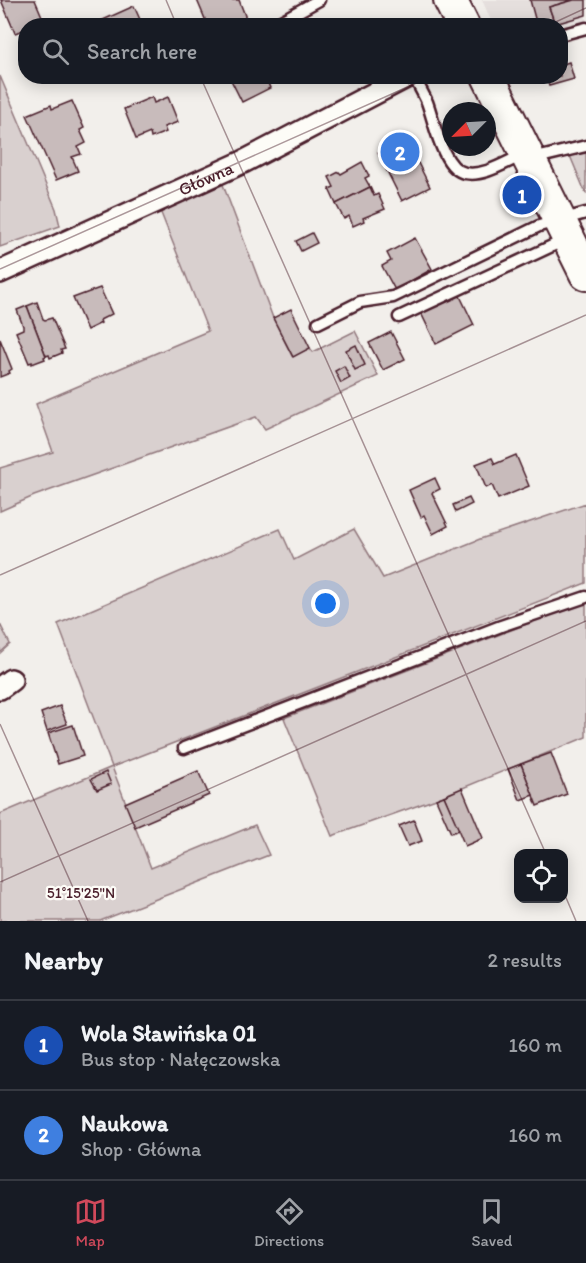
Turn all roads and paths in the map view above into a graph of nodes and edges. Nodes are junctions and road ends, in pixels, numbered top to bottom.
1 (319, 0) edge
2 (450, 0) edge
3 (286, 18) edge
4 (459, 18) edge
5 (586, 28) edge
6 (568, 33) edge
7 (393, 84) edge
8 (418, 84) edge
9 (492, 84) edge
10 (586, 146) edge
11 (527, 157) junction
12 (571, 224) edge
13 (0, 272) edge
14 (586, 274) edge
15 (399, 317) dead end
16 (318, 323) dead end
17 (586, 597) edge
18 (184, 748) dead end

1 - 3 lane
2 - 4 main road
5 - 6 lane
7 - 13 street, Główna
8 - 11 lane
9 - 11 main road
10 - 11 lane
11 - 12 main road
12 - 14 main road
12 - 15 lane
12 - 16 lane
17 - 18 lane

